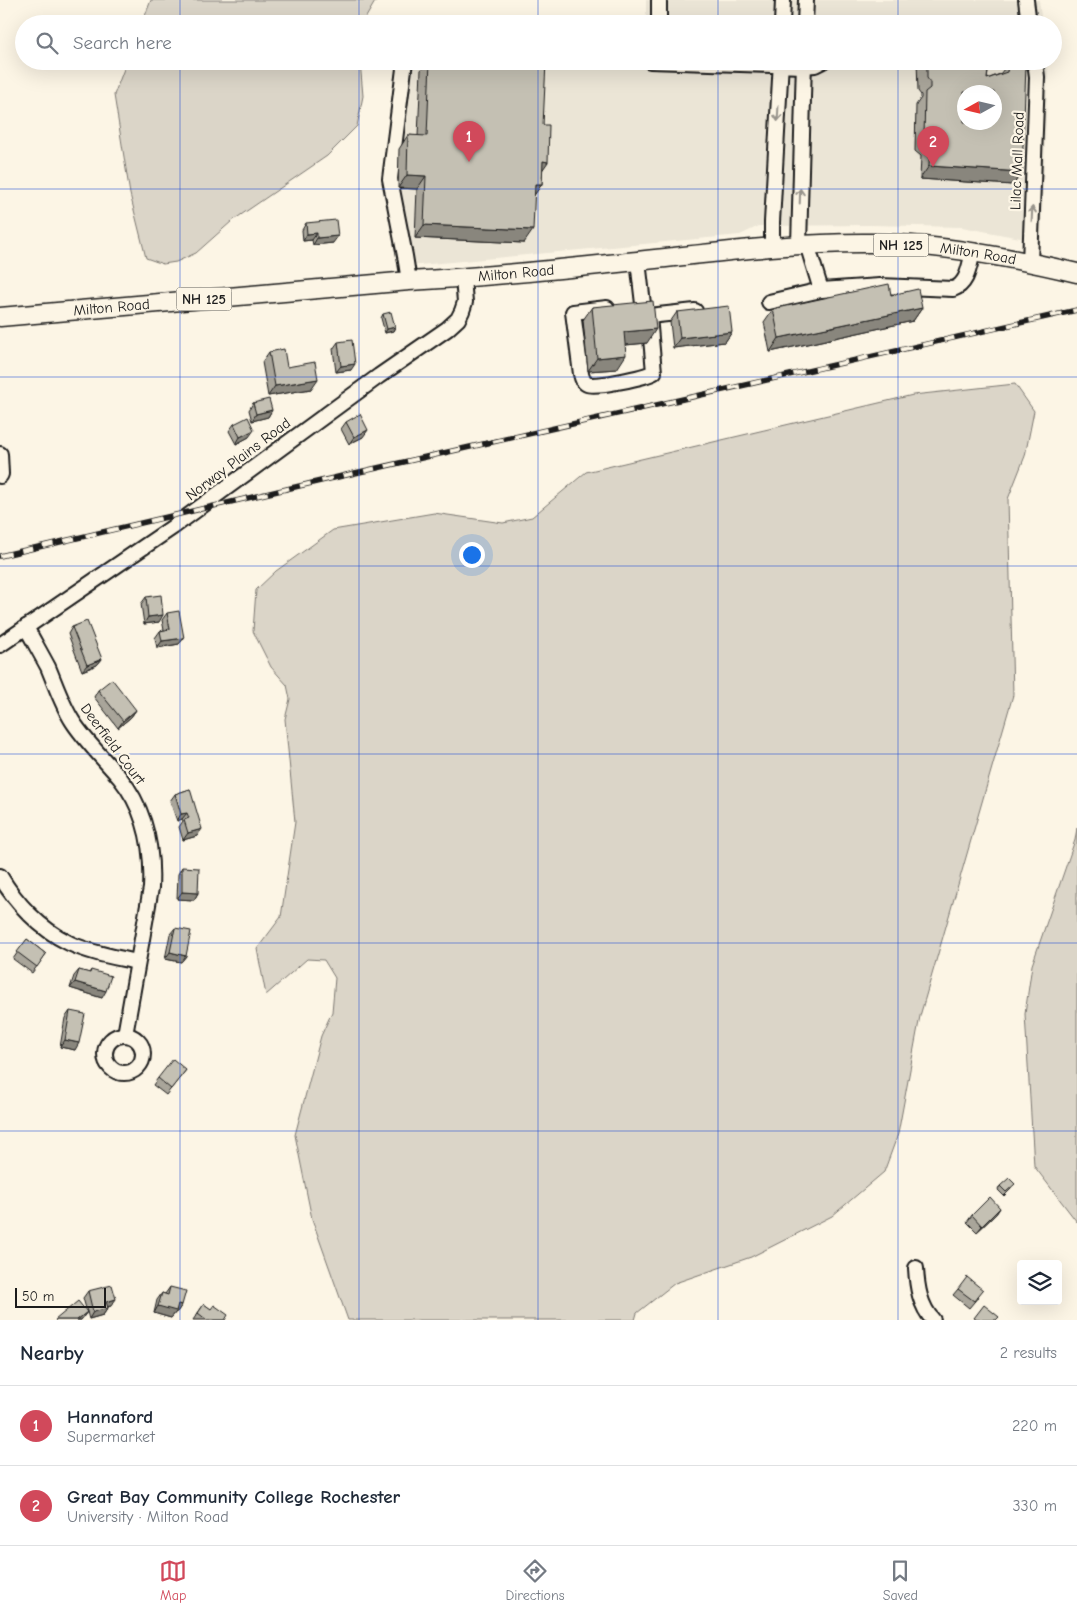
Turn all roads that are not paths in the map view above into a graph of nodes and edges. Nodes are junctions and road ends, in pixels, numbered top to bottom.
1 (659, 0) edge
2 (783, 0) edge
3 (806, 0) edge
4 (1026, 0) edge
5 (658, 15) edge
6 (782, 15) edge
7 (805, 15) edge
8 (1028, 15) edge
9 (404, 70) edge
10 (781, 70) edge
11 (804, 70) edge
12 (1036, 70) edge
13 (803, 245) junction
14 (772, 246) junction
15 (973, 252) junction
16 (638, 261) junction
17 (1030, 263) junction
18 (1077, 273) edge
19 (463, 278) junction
20 (408, 281) junction
21 (820, 290) junction
22 (769, 302) dead end
23 (616, 307) edge
24 (642, 308) junction
25 (708, 310) edge
26 (0, 317) edge
27 (0, 454) edge
28 (0, 476) edge
29 (26, 627) junction
30 (0, 645) edge
31 (0, 876) edge
32 (137, 962) junction
33 (125, 1035) dead end
34 (916, 1268) dead end
35 (933, 1320) edge

1 - 5 street
2 - 6 street
3 - 7 street
4 - 8 street
9 - 20 street
10 -> 14 street
13 -> 11 street
17 -> 12 street, Lilac Mall Road
13 - 14 main road, Milton Road / NH 125
13 - 15 main road, Milton Road / NH 125
13 - 21 street
14 - 16 main road, Milton Road / NH 125
15 - 17 main road, Milton Road / NH 125
15 - 21 street
16 - 19 main road, Milton Road / NH 125
16 - 24 street
17 - 18 main road, NH 125
19 - 20 main road, Milton Road / NH 125
19 - 29 street, Norway Plains Road
20 - 26 main road, Milton Road / NH 125
21 - 22 street
23 - 24 street
24 - 25 street
27 - 28 street
29 - 30 street, Norway Plains Road
29 - 32 street, Deerfield Court
31 - 32 street
32 - 33 street, Deerfield Court
34 - 35 street

